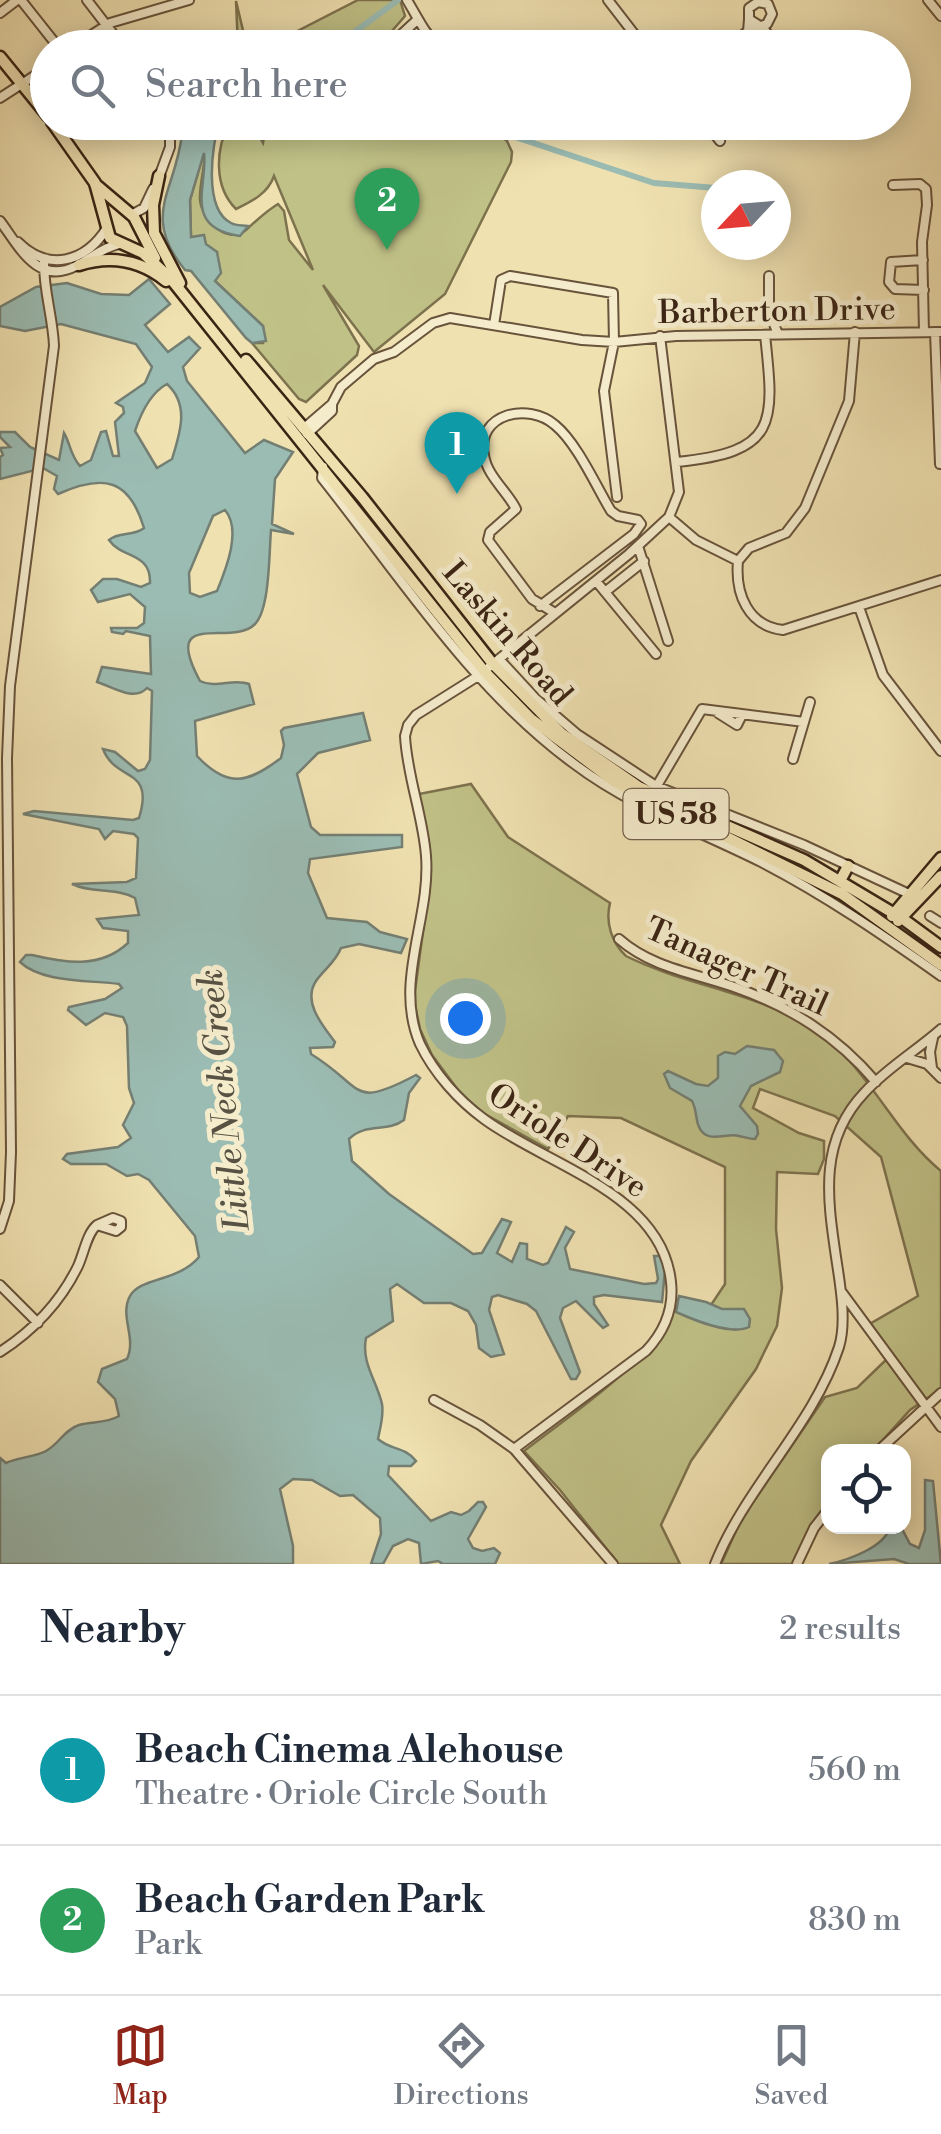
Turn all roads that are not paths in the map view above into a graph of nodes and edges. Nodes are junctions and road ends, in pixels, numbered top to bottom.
1 (19, 0) edge
2 (87, 0) edge
3 (189, 0) edge
4 (407, 0) edge
5 (608, 0) edge
6 (739, 0) edge
7 (928, 0) edge
8 (758, 1) edge
9 (0, 13) edge
10 (749, 16) junction
11 (941, 16) edge
12 (417, 20) junction
13 (106, 24) junction
14 (764, 24) junction
15 (43, 30) edge
16 (97, 30) edge
17 (110, 30) edge
18 (406, 30) edge
19 (425, 30) edge
20 (631, 30) edge
21 (748, 30) edge
22 (750, 30) edge
23 (767, 30) edge
24 (0, 57) edge
25 (30, 80) edge
26 (22, 86) junction
27 (30, 95) edge
28 (0, 98) edge
29 (65, 140) edge
30 (170, 140) edge
31 (160, 176) junction
32 (95, 183) junction
33 (894, 185) dead end
34 (130, 214) junction
35 (0, 221) edge
36 (107, 227) junction
37 (138, 228) junction
38 (122, 244) junction
39 (924, 260) junction
40 (44, 265) junction
41 (79, 265) junction
42 (769, 276) dead end
43 (180, 286) junction
44 (924, 290) junction
45 (494, 325) junction
46 (855, 332) junction
47 (924, 332) junction
48 (938, 332) edge
49 (778, 334) junction
50 (765, 335) junction
51 (660, 336) junction
52 (614, 342) junction
53 (305, 431) junction
54 (676, 462) junction
55 (940, 464) edge
56 (618, 498) dead end
57 (669, 518) junction
58 (379, 534) junction
59 (638, 546) junction
60 (644, 561) junction
61 (738, 562) junction
62 (596, 580) junction
63 (941, 580) edge
64 (605, 592) junction
65 (540, 606) junction
66 (859, 607) junction
67 (554, 613) junction
68 (663, 624) junction
69 (642, 638) junction
70 (668, 641) dead end
71 (0, 649) edge
72 (15, 650) junction
73 (656, 654) dead end
74 (488, 667) junction
75 (810, 702) dead end
76 (804, 722) junction
77 (941, 751) edge
78 (793, 759) dead end
79 (649, 796) junction
80 (804, 845) junction
81 (800, 858) junction
82 (941, 858) edge
83 (848, 866) junction
84 (941, 876) edge
85 (840, 881) junction
86 (909, 894) junction
87 (898, 916) junction
88 (930, 916) dead end
89 (941, 922) edge
90 (885, 930) junction
91 (619, 939) dead end
92 (941, 947) edge
93 (941, 965) edge
94 (941, 976) edge
95 (937, 1033) edge
96 (906, 1058) junction
97 (932, 1068) junction
98 (941, 1078) edge
99 (876, 1082) junction
100 (98, 1224) dead end
101 (0, 1230) edge
102 (0, 1285) edge
103 (841, 1292) junction
104 (38, 1323) junction
105 (0, 1352) edge
106 (941, 1392) edge
107 (434, 1400) dead end
108 (923, 1406) junction
109 (941, 1427) edge
110 (885, 1444) edge
111 (514, 1449) junction
112 (821, 1519) edge
113 (608, 1562) edge
114 (715, 1564) edge
115 (797, 1564) edge

1 - 9 street
1 - 15 street
2 - 13 street
3 - 13 street
4 - 12 street
5 - 20 street
6 - 10 street
7 - 11 street
8 - 10 street
8 - 14 street
10 - 14 street
10 - 21 street
12 - 18 street
12 - 19 street
13 - 16 street
13 - 17 street
14 - 22 street
14 - 23 street
24 - 26 main road
25 - 26 street
26 - 27 main road
26 - 28 street
29 - 32 main road, US 58
30 - 31 street
31 - 34 street
31 - 43 main road
32 - 34 main road, US 58
32 - 36 main road, US 58
33 - 39 street
34 - 36 main road
34 - 37 main road, US 58
35 - 40 street
36 - 38 main road, US 58
36 - 40 street
37 - 38 main road
37 - 43 main road, Laskin Road / US 58
38 - 41 street
38 - 43 main road, Laskin Road / US 58
39 - 44 street
39 - 44 street
40 - 41 street
40 - 72 street
41 - 43 main road
42 - 49 street
43 - 53 main road, Laskin Road / US 58
43 - 58 main road, Laskin Road / US 58
44 - 47 street
45 - 52 street, Barberton Drive
45 - 52 street
45 - 53 street, Barberton Drive
46 - 47 street, Barberton Drive
46 - 49 street, Barberton Drive
46 - 61 street
47 - 48 street, Barberton Drive
48 - 55 street
49 - 50 street, Barberton Drive
50 - 51 street, Barberton Drive
50 - 54 street
51 - 52 street, Barberton Drive
51 - 54 street
52 - 56 street
53 - 58 main road, Laskin Road / US 58
54 - 57 street
57 - 59 street
57 - 61 street
58 - 74 main road, Laskin Road / US 58
59 - 60 street
59 - 62 street
60 - 64 street
60 - 68 street
61 - 66 street
62 - 64 street
62 - 67 street
63 - 66 street
64 - 69 street
65 - 65 street
65 - 67 street
66 - 77 street
67 - 74 street
68 - 69 street
68 - 70 street
69 - 73 street
71 - 72 street
72 - 101 street
74 - 79 street, Laskin Road
74 - 79 main road, Laskin Road / US 58
74 - 111 street, Oriole Drive
75 - 76 street
76 - 78 street
76 - 79 street
79 - 80 street, Laskin Road
79 - 81 main road, Laskin Road / US 58
79 - 90 main road, Laskin Road / US 58
80 - 81 street
80 - 83 street, Laskin Road
81 - 85 main road, Laskin Road / US 58
82 - 86 main road
83 - 85 main road
83 - 86 street, Laskin Road
84 - 87 main road
85 - 87 main road, Laskin Road / US 58
86 - 87 main road
87 - 90 main road
87 - 92 main road, Laskin Road / US 58
88 - 89 street
90 - 93 main road, Laskin Road / US 58
90 - 94 street, Laskin Road
91 - 99 street, Tanager Trail
95 - 96 street
95 - 97 street
96 - 97 street
96 - 99 street
97 - 98 street
99 - 103 street
100 - 104 street
102 - 104 street
103 - 108 street
103 - 114 street
104 - 105 street
106 - 108 street
107 - 111 street
108 - 109 street
108 - 110 street
111 - 113 street
112 - 115 street

